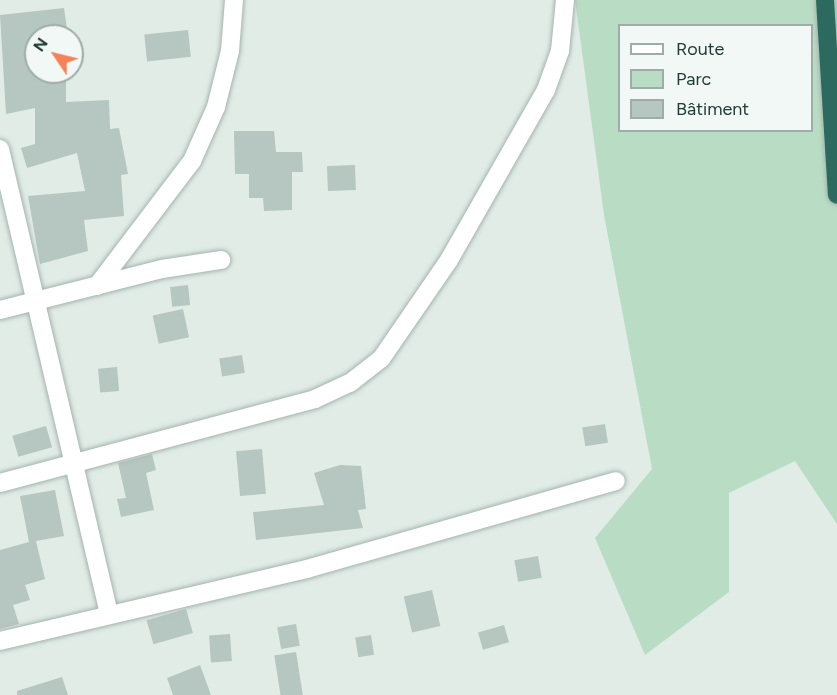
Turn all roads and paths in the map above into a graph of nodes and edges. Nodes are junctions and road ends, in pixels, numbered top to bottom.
1 (234, 0) edge
2 (565, 0) edge
3 (825, 0) edge
4 (0, 149) edge
5 (837, 195) edge
6 (221, 260) dead end
7 (97, 285) junction
8 (34, 301) junction
9 (0, 310) edge
10 (75, 463) junction
11 (616, 482) dead end
12 (0, 483) edge
13 (109, 612) junction
14 (0, 640) edge

1 - 7 street
2 - 10 street
3 - 5 highway
4 - 8 street
6 - 7 street
7 - 8 street
8 - 9 street
8 - 10 street
10 - 12 street
10 - 13 street
11 - 13 street
13 - 14 street

